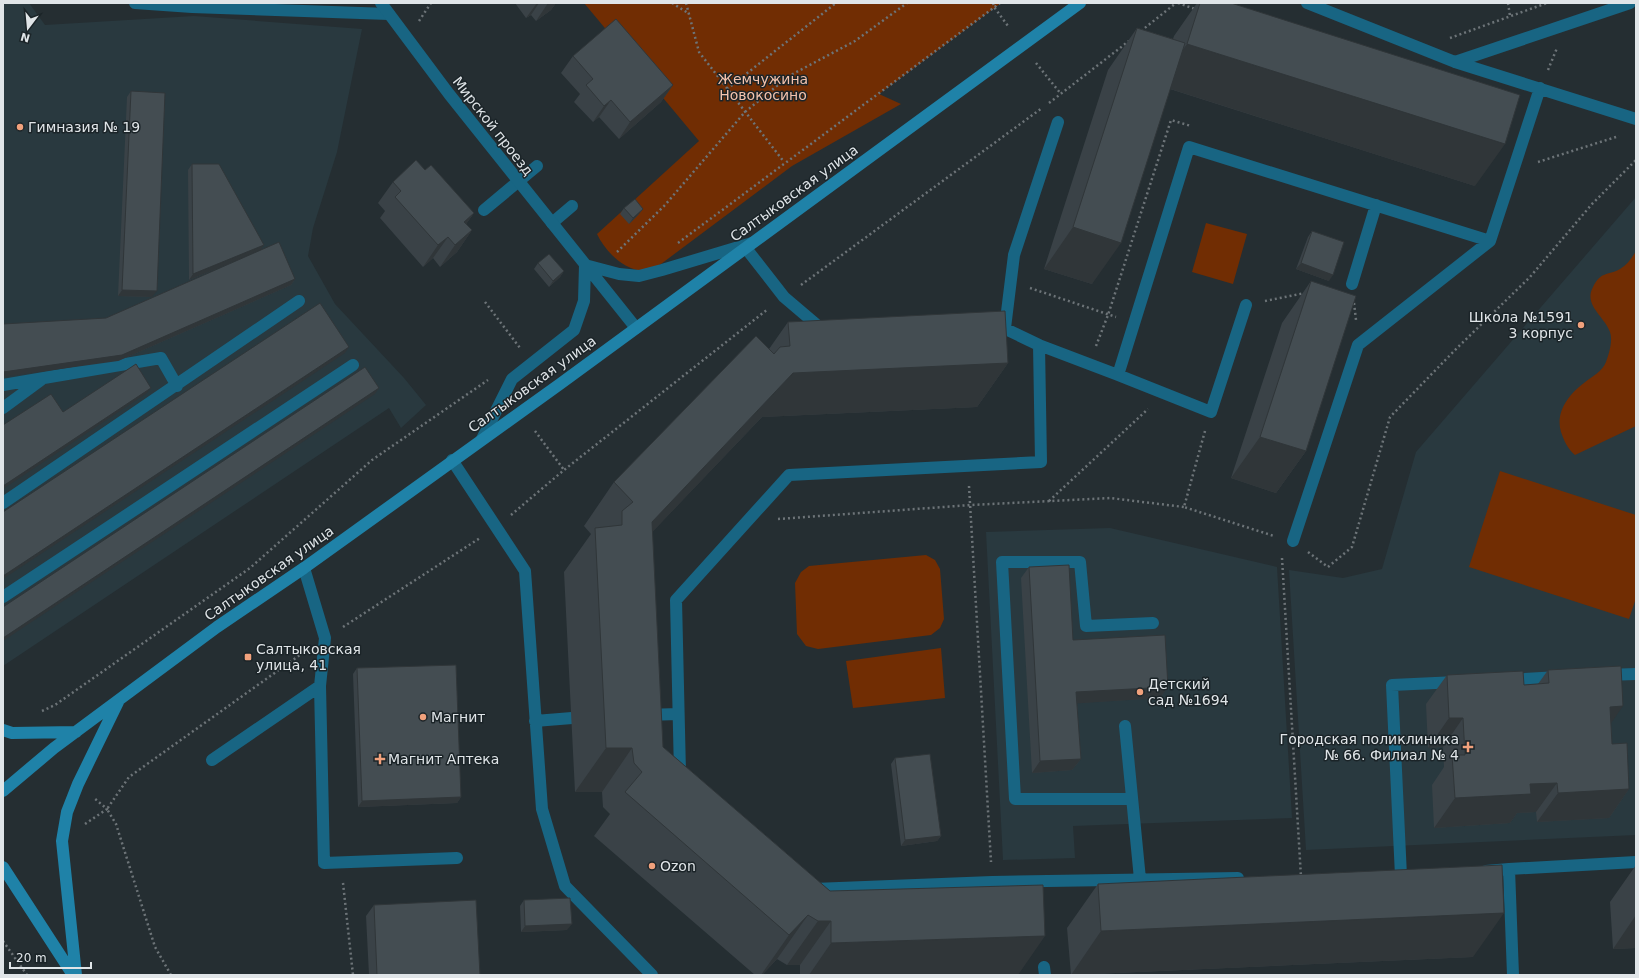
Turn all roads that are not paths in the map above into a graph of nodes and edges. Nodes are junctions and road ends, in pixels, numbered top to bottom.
1 (135, 3) edge
2 (381, 3) edge
3 (1080, 3) edge
4 (1307, 3) edge
5 (1630, 3) edge
6 (191, 5) edge
7 (389, 14) junction
8 (1455, 62) junction
9 (1540, 88) junction
10 (1636, 119) edge
11 (1058, 122) dead end
12 (537, 166) dead end
13 (518, 181) junction
14 (1376, 205) junction
15 (572, 206) dead end
16 (484, 210) dead end
17 (552, 223) junction
18 (1490, 241) junction
19 (749, 245) junction
20 (585, 265) junction
21 (1352, 284) road end
22 (299, 301) dead end
23 (1246, 305) road end
24 (980, 320) edge
25 (636, 328) junction
26 (1005, 328) junction
27 (833, 331) edge
28 (1039, 345) junction
29 (353, 365) dead end
30 (1118, 375) junction
31 (43, 378) junction
32 (3, 385) edge
33 (177, 386) junction
34 (3, 408) edge
35 (482, 439) junction
36 (452, 460) junction
37 (3, 503) edge
38 (1293, 541) road end
39 (304, 568) junction
40 (3, 597) edge
41 (1153, 623) dead end
42 (1636, 674) edge
43 (1597, 676) edge
44 (1573, 677) edge
45 (1494, 680) edge
46 (1471, 682) edge
47 (320, 686) junction
48 (120, 699) junction
49 (678, 714) junction
50 (636, 716) edge
51 (572, 718) dead end
52 (535, 721) junction
53 (1125, 726) dead end
54 (3, 730) edge
55 (76, 732) junction
56 (212, 760) dead end
57 (691, 783) edge
58 (3, 791) edge
59 (1132, 799) junction
60 (457, 858) dead end
61 (1636, 862) edge
62 (3, 867) edge
63 (1509, 869) junction
64 (1478, 871) edge
65 (1386, 876) edge
66 (1247, 878) edge
67 (802, 879) edge
68 (1140, 879) junction
69 (74, 975) edge
70 (652, 975) edge
71 (1513, 975) edge

1 - 6 street
2 - 7 street, Мирской проезд
3 - 19 street, Салтыковская улица
4 - 8 street
5 - 8 street
6 - 7 street
7 - 13 street, Мирской проезд
8 - 9 street
9 - 10 street
9 - 18 street
11 - 26 street
12 - 13 street
13 - 16 street
13 - 17 street, Мирской проезд
14 - 18 street
14 - 21 street
14 - 30 street
15 - 17 street
17 - 20 street, Мирской проезд
18 - 38 street
19 - 20 street
19 - 25 street, Салтыковская улица
19 - 27 street
20 - 25 street, Мирской проезд
20 - 35 street
22 - 33 street
23 - 30 street
24 - 26 street
25 - 35 street, Салтыковская улица
26 - 28 street
28 - 30 street
28 - 49 street
29 - 40 street
31 - 32 street
31 - 33 street
31 - 34 street
33 - 37 street
35 - 36 street, Салтыковская улица
36 - 39 street, Салтыковская улица
36 - 52 street
39 - 47 street
39 - 48 street, Салтыковская улица
41 - 59 street
42 - 43 street
44 - 45 street
46 - 65 street
47 - 56 street
47 - 60 street
48 - 55 street, Салтыковская улица
48 - 69 street
49 - 50 street
49 - 57 street
51 - 52 street
52 - 70 street
53 - 59 street
54 - 55 street
55 - 58 street, Салтыковская улица
59 - 68 street
61 - 63 street
62 - 69 street
63 - 64 street
63 - 71 street
66 - 68 street
67 - 68 street

